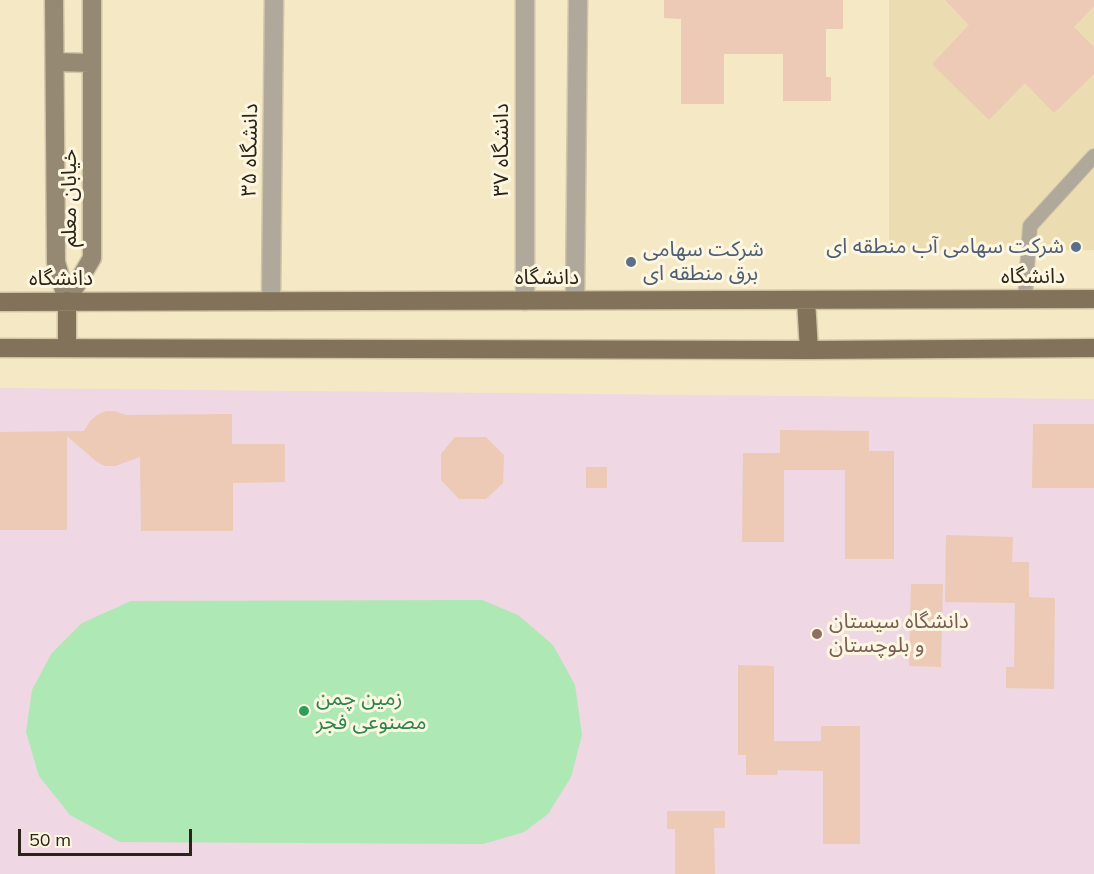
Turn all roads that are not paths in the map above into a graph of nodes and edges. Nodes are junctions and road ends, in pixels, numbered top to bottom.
1 (54, 0) edge
2 (93, 0) edge
3 (274, 0) edge
4 (525, 0) edge
5 (578, 0) edge
6 (55, 62) junction
7 (92, 63) junction
8 (1094, 156) edge
9 (575, 300) junction
10 (806, 300) junction
11 (1029, 300) junction
12 (1094, 300) edge
13 (271, 301) junction
14 (525, 301) junction
15 (0, 302) edge
16 (66, 302) junction
17 (0, 348) edge
18 (67, 348) junction
19 (1094, 348) edge
20 (809, 350) junction

1 - 6 main road, خیابان معلم
2 - 7 main road, خیابان معلم
3 - 13 street, دانشگاه ۳۵
4 - 14 street, دانشگاه ۳۷
5 - 9 street
6 - 7 main road
6 - 16 main road, خیابان معلم
7 - 16 main road, خیابان معلم
8 - 11 lane
9 - 10 main road, دانشگاه
9 - 14 main road, دانشگاه
10 - 11 main road, دانشگاه
10 - 20 main road
11 - 12 main road, دانشگاه
13 - 14 main road, دانشگاه
13 - 16 main road, دانشگاه
15 - 16 main road, دانشگاه
16 - 18 main road
17 - 18 main road
18 - 20 main road
19 - 20 main road

